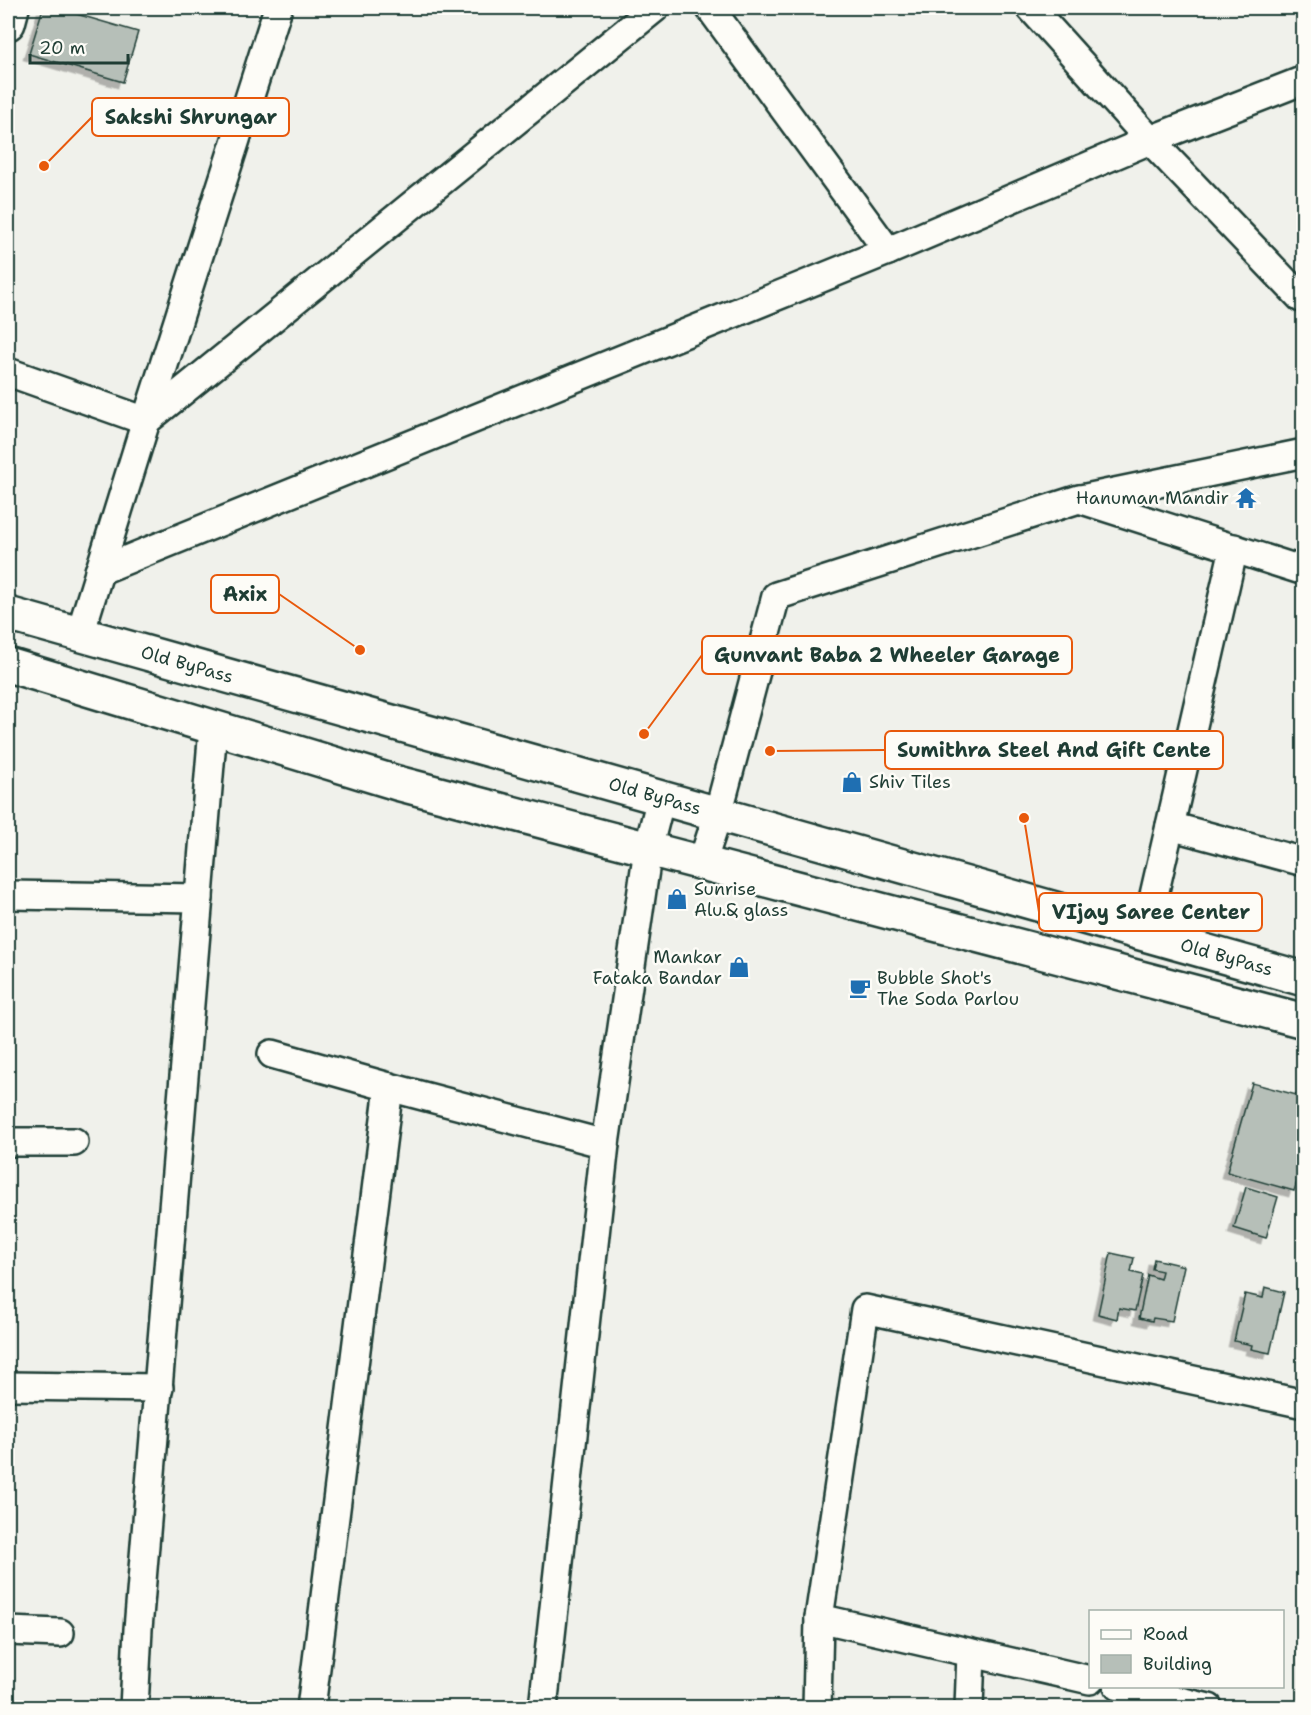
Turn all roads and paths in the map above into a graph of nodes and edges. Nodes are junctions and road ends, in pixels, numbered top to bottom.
1 (278, 8) edge
2 (655, 8) edge
3 (710, 8) edge
4 (1031, 8) edge
5 (1304, 80) edge
6 (1150, 140) junction
7 (888, 251) junction
8 (1301, 298) dead end
9 (8, 372) edge
10 (146, 421) junction
11 (1304, 453) edge
12 (1079, 499) junction
13 (1234, 549) junction
14 (99, 571) junction
15 (1304, 571) edge
16 (8, 614) edge
17 (80, 634) junction
18 (8, 665) edge
19 (213, 728) junction
20 (662, 798) junction
21 (718, 814) junction
22 (1170, 826) junction
23 (648, 849) junction
24 (1304, 862) edge
25 (702, 863) junction
26 (8, 895) edge
27 (199, 898) junction
28 (1145, 934) junction
29 (1304, 979) edge
30 (1304, 1021) edge
31 (272, 1054) dead end
32 (389, 1087) junction
33 (8, 1142) edge
34 (74, 1142) dead end
35 (605, 1144) junction
36 (8, 1386) edge
37 (159, 1388) junction
38 (1304, 1404) edge
39 (819, 1618) junction
40 (8, 1631) edge
41 (60, 1633) dead end
42 (971, 1653) junction
43 (1089, 1680) edge
44 (1127, 1688) edge
45 (134, 1707) edge
46 (311, 1707) edge
47 (543, 1707) edge
48 (817, 1707) edge
49 (969, 1707) edge
50 (1209, 1707) edge

1 - 10 street
2 - 10 street
3 - 7 street
4 - 6 street
5 - 6 street
6 - 7 street
6 - 8 street
7 - 14 street
9 - 10 street
10 - 14 street
11 - 12 street
12 - 13 street
12 - 21 street
13 - 15 street
13 - 22 street
14 - 17 street
16 - 17 main road, Old ByPass
17 - 20 main road, Old ByPass
18 - 19 main road
19 - 23 main road
19 - 27 street
20 - 21 main road, Old ByPass
20 - 23 street
21 - 25 street
21 - 28 main road, Old ByPass
22 - 24 street
22 - 28 street
23 - 25 main road
23 - 35 street
25 - 30 main road
26 - 27 street
27 - 37 street
28 - 29 main road, Old ByPass
31 - 32 street
32 - 35 street
32 - 46 street
33 - 34 street
35 - 47 street
36 - 37 street
37 - 45 street
38 - 39 street
39 - 42 street
39 - 48 street
40 - 41 street
42 - 43 street
42 - 49 street
44 - 50 street

